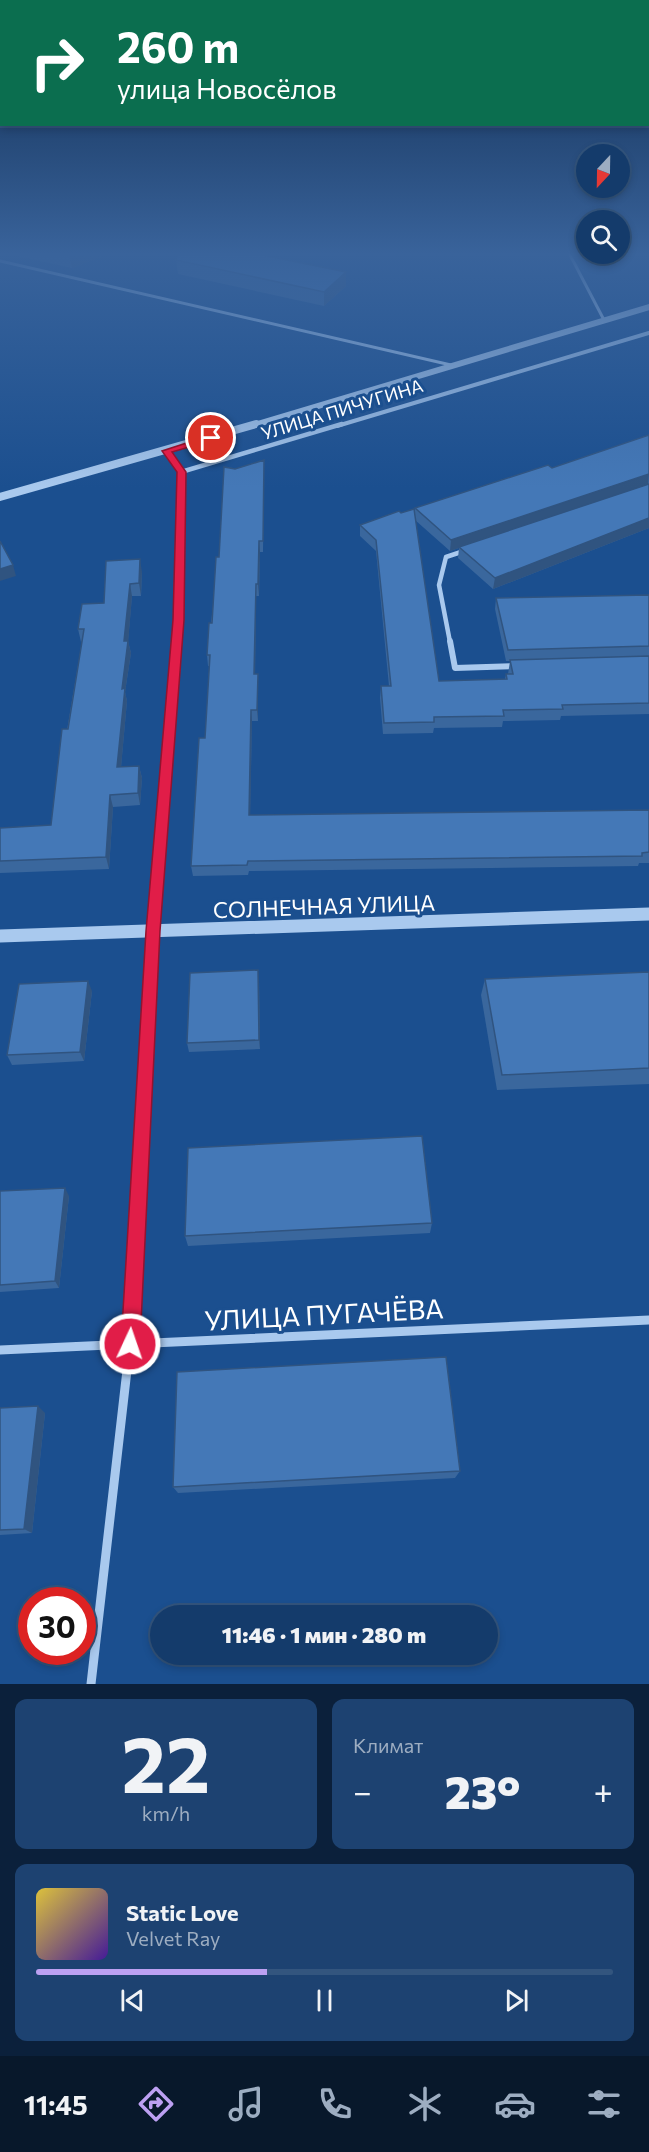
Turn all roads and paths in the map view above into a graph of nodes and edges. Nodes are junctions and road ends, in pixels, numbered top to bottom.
1 (305, 332) edge
2 (566, 332) edge
3 (649, 333) edge
4 (454, 366) junction
5 (166, 451) junction
6 (181, 472) junction
7 (0, 497) edge
8 (469, 549) edge
9 (524, 666) edge
10 (649, 914) edge
11 (153, 931) junction
12 (0, 936) edge
13 (649, 1320) edge
14 (130, 1344) junction
15 (0, 1350) edge
16 (91, 1684) edge

1 - 4 lane
2 - 4 street
3 - 6 street, УЛИЦА ПИЧУГИНА
4 - 5 street
5 - 6 street
5 - 7 street
6 - 11 street
8 - 9 street
10 - 11 street, СОЛНЕЧНАЯ УЛИЦА
11 - 12 street, СОЛНЕЧНАЯ УЛИЦА
11 - 14 street
13 - 14 street, УЛИЦА ПУГАЧЁВА
14 - 15 street, УЛИЦА ПУГАЧЁВА
14 - 16 street

